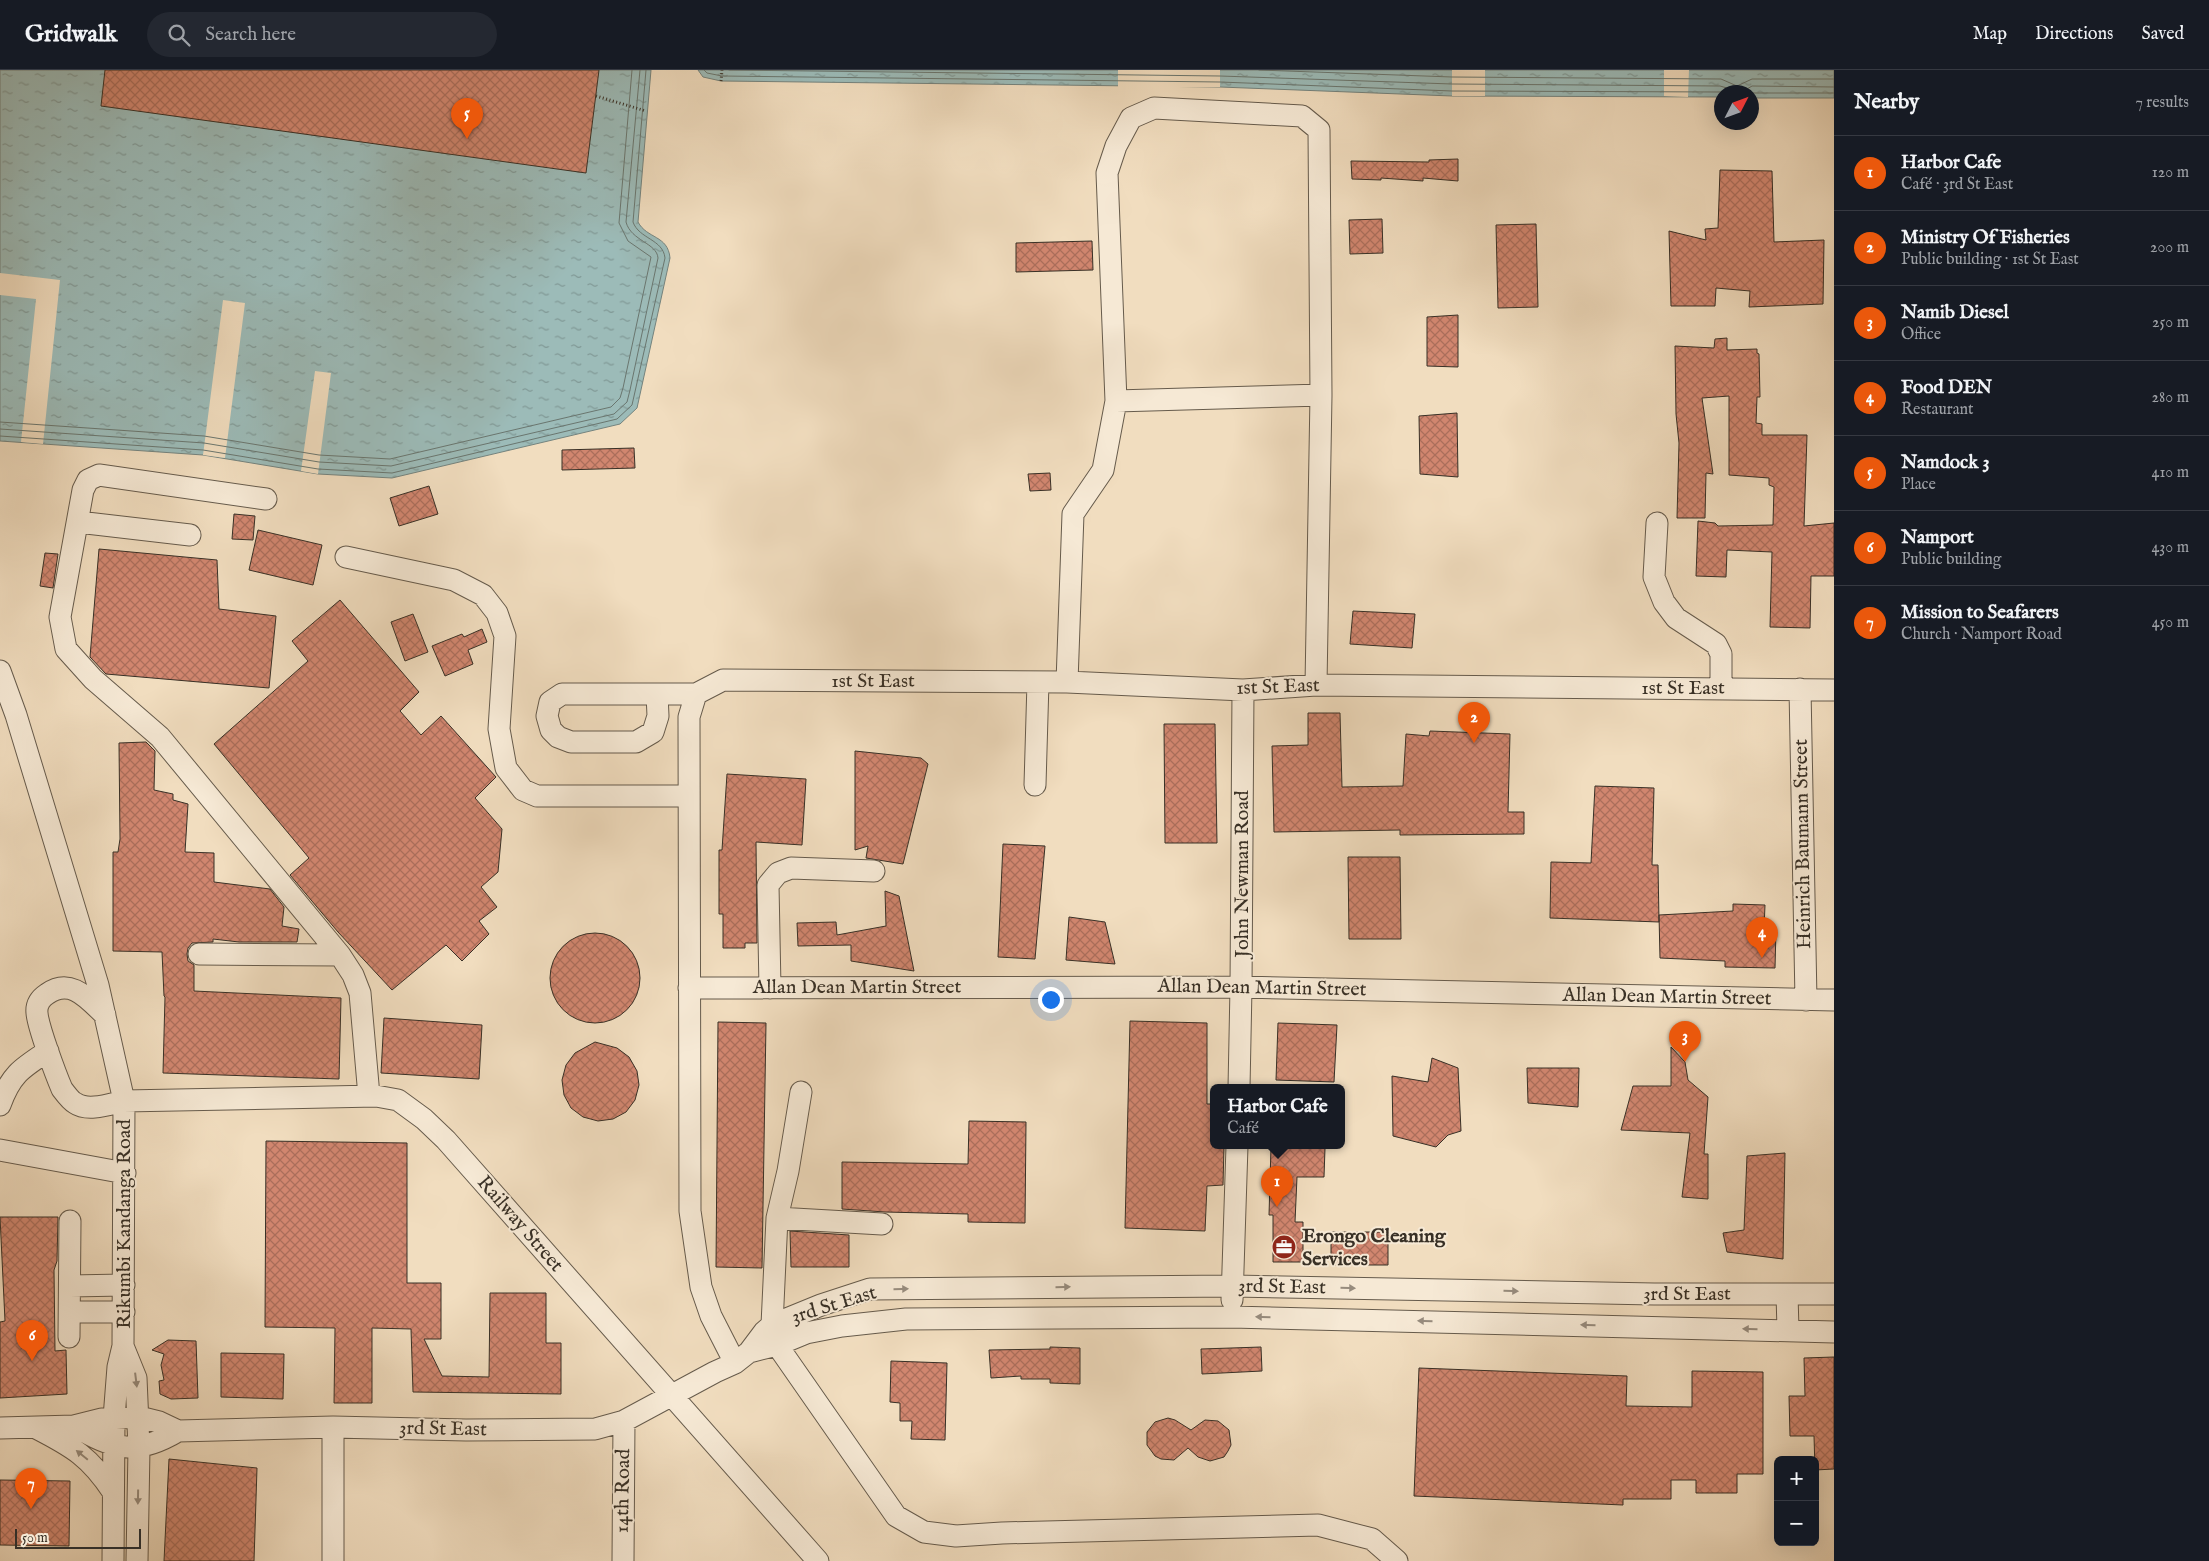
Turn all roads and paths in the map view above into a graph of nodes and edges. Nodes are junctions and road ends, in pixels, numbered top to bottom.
1 (722, 70) edge
2 (721, 81) dead end
3 (596, 96) dead end
4 (646, 111) dead end
5 (1321, 395) junction
6 (1116, 400) junction
7 (266, 499) dead end
8 (78, 522) junction
9 (1657, 523) dead end
10 (190, 535) dead end
11 (346, 557) dead end
12 (0, 671) edge
13 (1038, 682) junction
14 (1067, 682) junction
15 (1316, 685) junction
16 (1720, 688) junction
17 (1800, 689) junction
18 (1243, 690) junction
19 (1834, 690) edge
20 (657, 694) junction
21 (696, 694) junction
22 (1036, 786) dead end
23 (689, 796) junction
24 (874, 871) dead end
25 (199, 954) dead end
26 (340, 955) junction
27 (1242, 987) junction
28 (689, 988) junction
29 (770, 988) junction
30 (1806, 1000) junction
31 (1834, 1000) edge
32 (104, 1015) junction
33 (48, 1050) junction
34 (1238, 1084) edge
35 (801, 1092) dead end
36 (369, 1096) junction
37 (124, 1101) junction
38 (0, 1104) edge
39 (1237, 1149) edge
40 (0, 1150) edge
41 (125, 1173) junction
42 (777, 1218) junction
43 (70, 1221) dead end
44 (882, 1224) dead end
45 (124, 1285) junction
46 (70, 1286) junction
47 (1233, 1286) junction
48 (1654, 1294) junction
49 (1787, 1294) junction
50 (1834, 1294) edge
51 (71, 1312) junction
52 (124, 1312) junction
53 (1231, 1317) junction
54 (1653, 1327) junction
55 (1788, 1330) junction
56 (1834, 1332) edge
57 (774, 1335) junction
58 (69, 1337) dead end
59 (123, 1346) junction
60 (742, 1358) junction
61 (672, 1397) junction
62 (139, 1417) junction
63 (114, 1418) junction
64 (624, 1421) junction
65 (34, 1426) junction
66 (74, 1426) junction
67 (332, 1427) junction
68 (0, 1428) edge
69 (178, 1431) junction
70 (114, 1446) junction
71 (139, 1448) junction
72 (113, 1492) junction
73 (113, 1561) edge
74 (137, 1561) edge
75 (333, 1561) edge
76 (623, 1561) edge
77 (818, 1561) edge
78 (1397, 1561) edge

1 - 2 path
3 - 4 path
5 - 6 street
5 - 6 street
5 - 15 street
6 - 14 street
7 - 8 street
8 - 10 street
8 - 26 street
9 - 16 street
11 - 23 street
12 - 32 street, Rikumbi Kandanga Road
13 - 14 street, 1st St East
13 - 21 street, 1st St East
13 - 22 street
14 - 18 street, 1st St East
15 - 16 street, 1st St East
15 - 18 street, 1st St East
16 - 17 street, 1st St East
17 - 19 street, 1st St East
17 - 30 street, Heinrich Baumann Street
18 - 27 street, John Newman Road
20 - 20 street
20 - 21 street
21 - 23 street
23 - 28 street
24 - 29 street
25 - 26 street
26 - 36 street
27 - 29 street, Allan Dean Martin Street
27 - 30 street, Allan Dean Martin Street
27 - 34 street, John Newman Road
28 - 29 street, Allan Dean Martin Street
28 - 60 street
30 - 31 street, Allan Dean Martin Street
32 - 33 street
32 - 37 street, Rikumbi Kandanga Road
33 - 37 street, Railway Street
33 - 38 street
35 - 42 street
36 - 37 street, Railway Street
36 - 61 street, Railway Street
37 - 41 street, Rikumbi Kandanga Road
39 - 47 street
40 - 41 street
41 - 45 street, Rikumbi Kandanga Road
42 - 44 street
42 - 57 street
43 - 46 street
45 - 46 street
45 - 52 street, Rikumbi Kandanga Road
46 - 51 street
47 -> 48 street, 3rd St East
47 - 53 street
57 -> 47 street, 3rd St East
48 - 49 street, 3rd St East
48 - 54 street
49 - 50 street, 3rd St East
49 - 55 street
51 - 52 street
51 - 58 street
52 - 59 street, Rikumbi Kandanga Road
54 -> 53 street, 3rd St East
53 - 57 street, 3rd St East
55 -> 54 street, 3rd St East
55 - 56 street, 3rd St East
57 - 60 street, 3rd St East
57 - 78 street
59 -> 62 street, Rikumbi Kandanga Road
59 - 63 street, Rikumbi Kandanga Road
60 - 61 street, 3rd St East
61 - 64 street, 3rd St East
61 - 77 street, Railway Street
62 - 63 street, 3rd St East
62 - 69 street, 3rd St East
62 - 71 street, Rikumbi Kandanga Road
63 - 66 street, 3rd St East
63 - 70 street, Rikumbi Kandanga Road
64 - 67 street, 3rd St East
64 - 76 street, 14th Road
65 - 66 street, 3rd St East
65 - 68 street, 3rd St East
72 -> 65 street
66 - 70 street
67 - 69 street, 3rd St East
67 - 75 street
69 - 71 street, 3rd St East
70 - 71 street
70 - 72 street
71 -> 74 street
72 - 73 street

